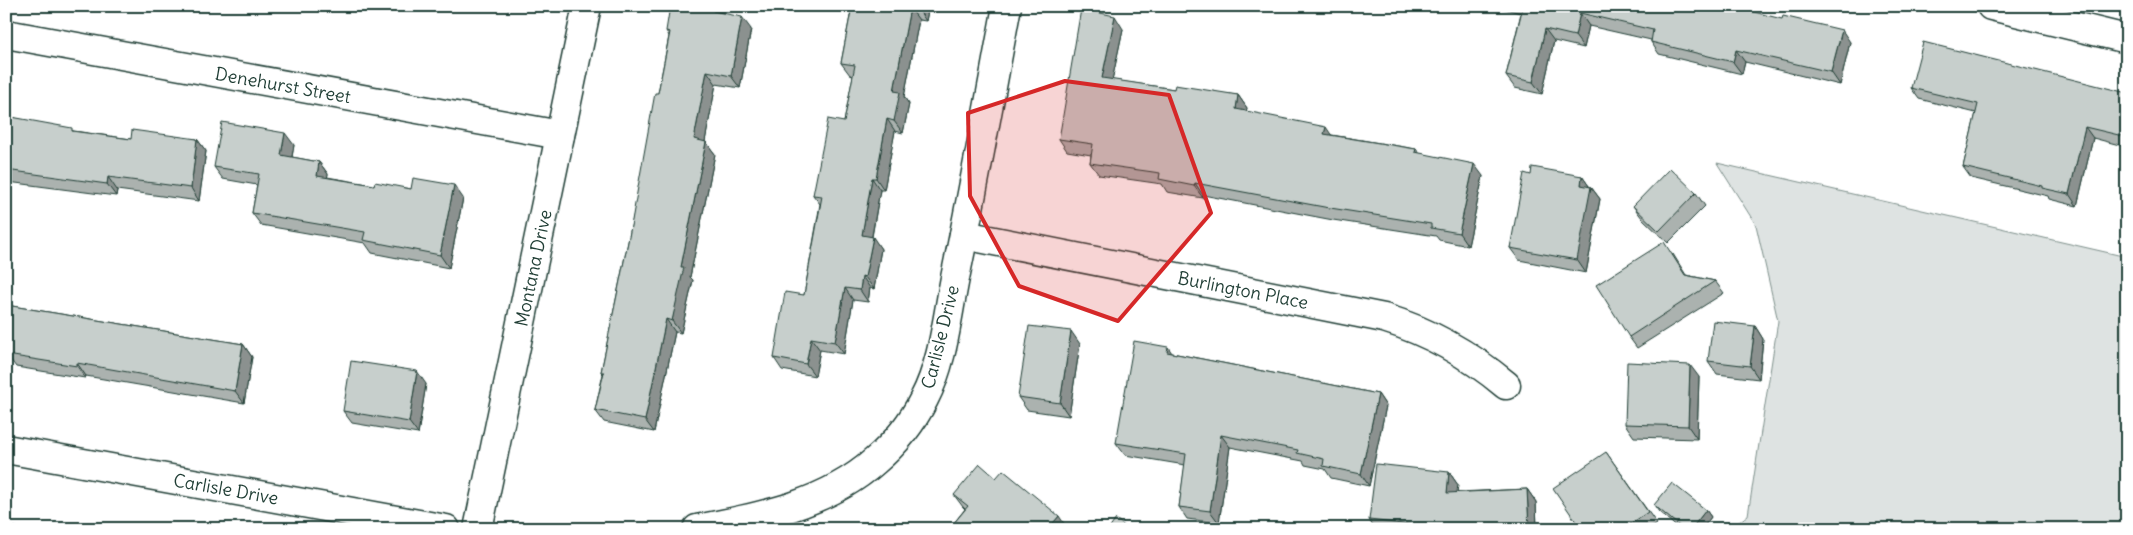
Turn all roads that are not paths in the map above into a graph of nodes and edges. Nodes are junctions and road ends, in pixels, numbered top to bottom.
1 (587, 6) edge
2 (1007, 6) edge
3 (1991, 6) edge
4 (2067, 15) edge
5 (6, 34) edge
6 (2127, 39) edge
7 (560, 135) junction
8 (964, 235) junction
9 (1506, 385) dead end
10 (6, 449) edge
11 (446, 529) edge
12 (478, 529) edge
13 (697, 529) edge

1 - 7 street, Montana Drive
2 - 8 street, Carlisle Drive
3 - 4 street
4 - 6 street
5 - 7 street, Denehurst Street
7 - 12 street, Montana Drive
8 - 9 street, Burlington Place
8 - 13 street, Carlisle Drive
10 - 11 street, Carlisle Drive

